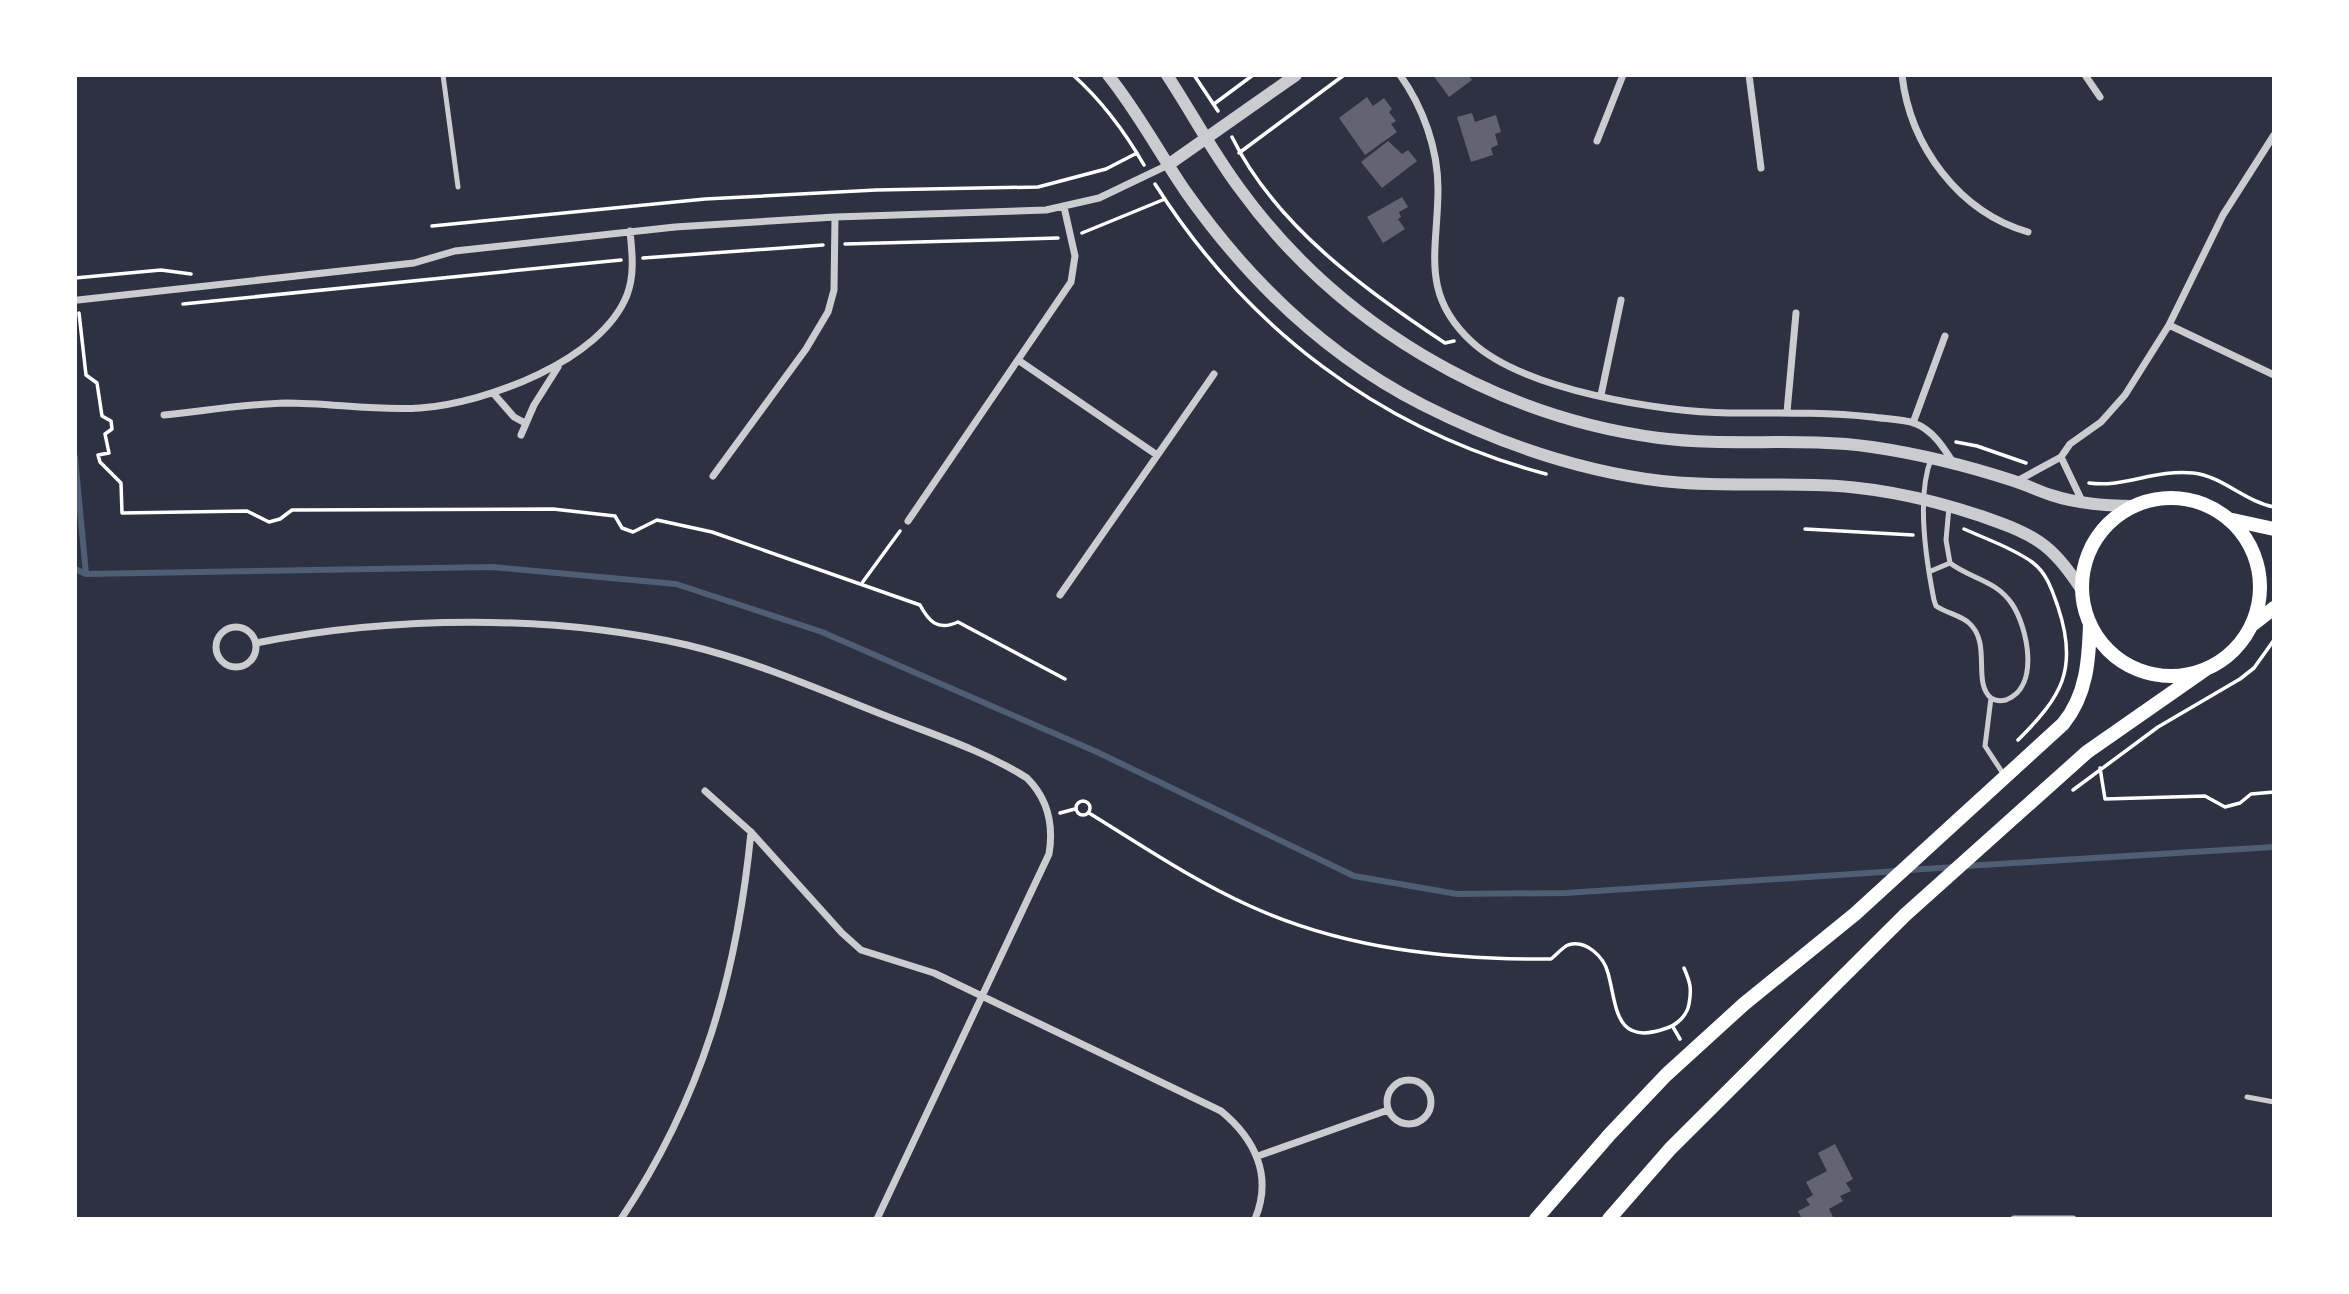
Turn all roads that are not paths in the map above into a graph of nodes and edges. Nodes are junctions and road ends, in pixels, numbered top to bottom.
1 (443, 75) edge
2 (1108, 75) edge
3 (1167, 75) edge
4 (1297, 75) edge
5 (1400, 75) edge
6 (1623, 75) edge
7 (1748, 75) edge
8 (1902, 75) edge
9 (2085, 75) edge
10 (2100, 97) dead end
11 (2274, 135) edge
12 (1207, 141) junction
13 (1597, 141) dead end
14 (1168, 165) junction
15 (1761, 168) dead end
16 (458, 187) dead end
17 (1064, 207) junction
18 (835, 217) junction
19 (631, 231) junction
20 (2028, 232) dead end
21 (78, 300) road end
22 (1621, 300) dead end
23 (1797, 313) dead end
24 (2169, 325) junction
25 (1945, 336) dead end
26 (1018, 360) junction
27 (559, 366) junction
28 (1214, 374) dead end
29 (2274, 375) edge
30 (493, 393) junction
31 (1601, 395) junction
32 (1787, 412) junction
33 (164, 415) dead end
34 (1913, 423) junction
35 (525, 424) junction
36 (521, 435) dead end
37 (1157, 455) junction
38 (2061, 457) junction
39 (1931, 459) junction
40 (1955, 464) junction
41 (713, 475) dead end
42 (2017, 481) junction
43 (1924, 499) junction
44 (2083, 503) junction
45 (1949, 505) junction
46 (2134, 506) junction
47 (2228, 519) junction
48 (908, 521) road end
49 (2274, 529) edge
50 (1950, 563) junction
51 (1931, 570) junction
52 (2082, 590) junction
53 (1060, 595) dead end
54 (2274, 608) edge
55 (2090, 623) junction
56 (2251, 626) junction
57 (256, 643) junction
58 (2206, 669) junction
59 (1991, 698) junction
60 (2006, 777) junction
61 (705, 791) dead end
62 (751, 832) junction
63 (982, 996) junction
64 (2247, 1097) dead end
65 (2274, 1102) edge
66 (1388, 1110) junction
67 (1258, 1156) junction
68 (621, 1219) edge
69 (877, 1219) edge
70 (1255, 1219) edge
71 (1536, 1219) edge
72 (1609, 1219) edge
73 (2014, 1219) edge
74 (2073, 1219) edge

1 - 16 lane
2 - 14 street
3 - 12 street
4 - 12 street
5 - 31 street
6 - 13 street
7 - 15 street
8 - 20 street
9 - 10 street
11 - 24 street
12 - 14 street
12 - 39 street
14 - 17 street
14 - 43 street
17 - 18 street
17 - 26 street
18 - 19 street
18 - 41 street
19 - 21 street
19 - 27 street
22 - 31 street
23 - 32 street
24 - 29 street
24 - 38 street
25 - 34 street
26 - 37 street
26 - 48 street
27 - 30 street
27 - 35 street
28 - 37 street
30 - 33 street
30 - 35 street
31 - 32 street
32 - 34 street
34 - 40 street
35 - 36 street
37 - 53 street
38 - 42 street
38 - 44 street
39 - 40 street
39 - 43 lane
40 - 42 street
42 - 44 street
43 - 45 street
43 - 51 lane
44 - 46 street
45 - 50 lane
45 - 52 street
46 - 47 main road
46 - 52 main road
47 - 49 main road
47 - 56 main road
50 - 51 lane
50 - 59 lane
51 - 59 lane
52 - 55 main road
54 - 56 main road
55 - 58 main road
55 - 60 main road
56 - 58 main road
57 - 57 street
57 - 63 street
58 - 72 main road
59 - 60 lane
60 - 71 main road
61 - 62 street
62 - 63 street
62 - 68 street
63 - 67 street
63 - 69 street
64 - 65 lane
66 - 66 street
66 - 67 street
67 - 70 street
73 - 74 street

